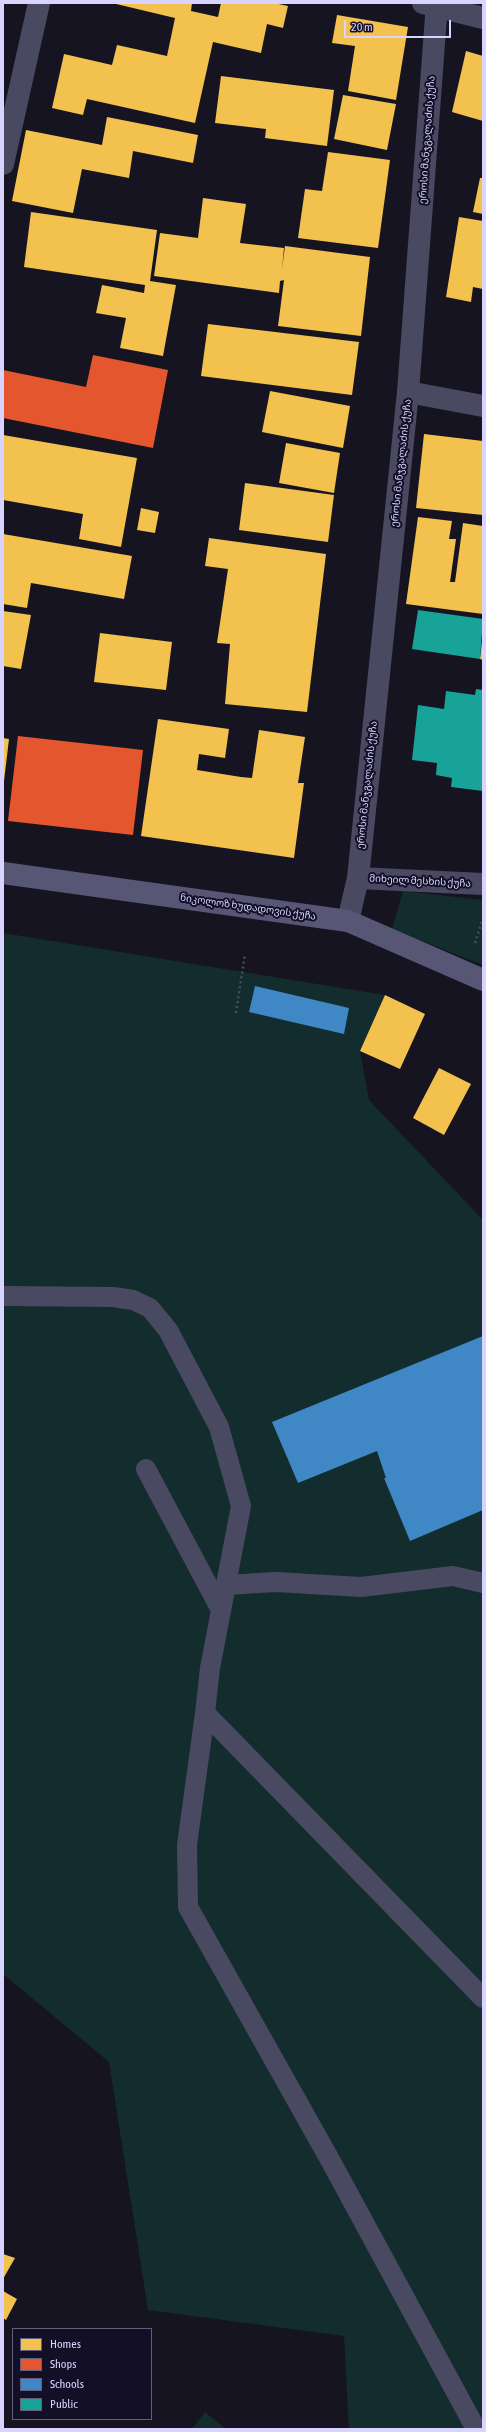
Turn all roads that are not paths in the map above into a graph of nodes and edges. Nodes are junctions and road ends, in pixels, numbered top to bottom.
1 (39, 3) edge
2 (432, 4) edge
3 (483, 18) edge
4 (3, 164) edge
5 (408, 392) junction
6 (483, 406) edge
7 (3, 873) edge
8 (358, 878) junction
9 (483, 884) edge
10 (348, 921) junction
11 (483, 980) edge
12 (3, 1296) edge
13 (146, 1469) dead end
14 (483, 1583) edge
15 (226, 1585) junction
16 (221, 1610) junction
17 (205, 1713) junction
18 (483, 1998) edge
19 (476, 2429) edge

1 - 4 street
2 - 3 street
2 - 5 street, ეროსი მანჯგალაძის ქუჩა
5 - 6 street
5 - 8 street, ეროსი მანჯგალაძის ქუჩა
7 - 10 main road, ნიკოლოზ ხუდადოვის ქუჩა
8 - 9 street, მიხეილ მესხის ქუჩა
8 - 10 street, ეროსი მანჯგალაძის ქუჩა
10 - 11 main road, ნიკოლოზ ხუდადოვის ქუჩა
12 - 15 lane
13 - 16 lane
14 - 15 lane
15 - 16 lane
16 - 17 lane
17 - 18 lane
17 - 19 lane

